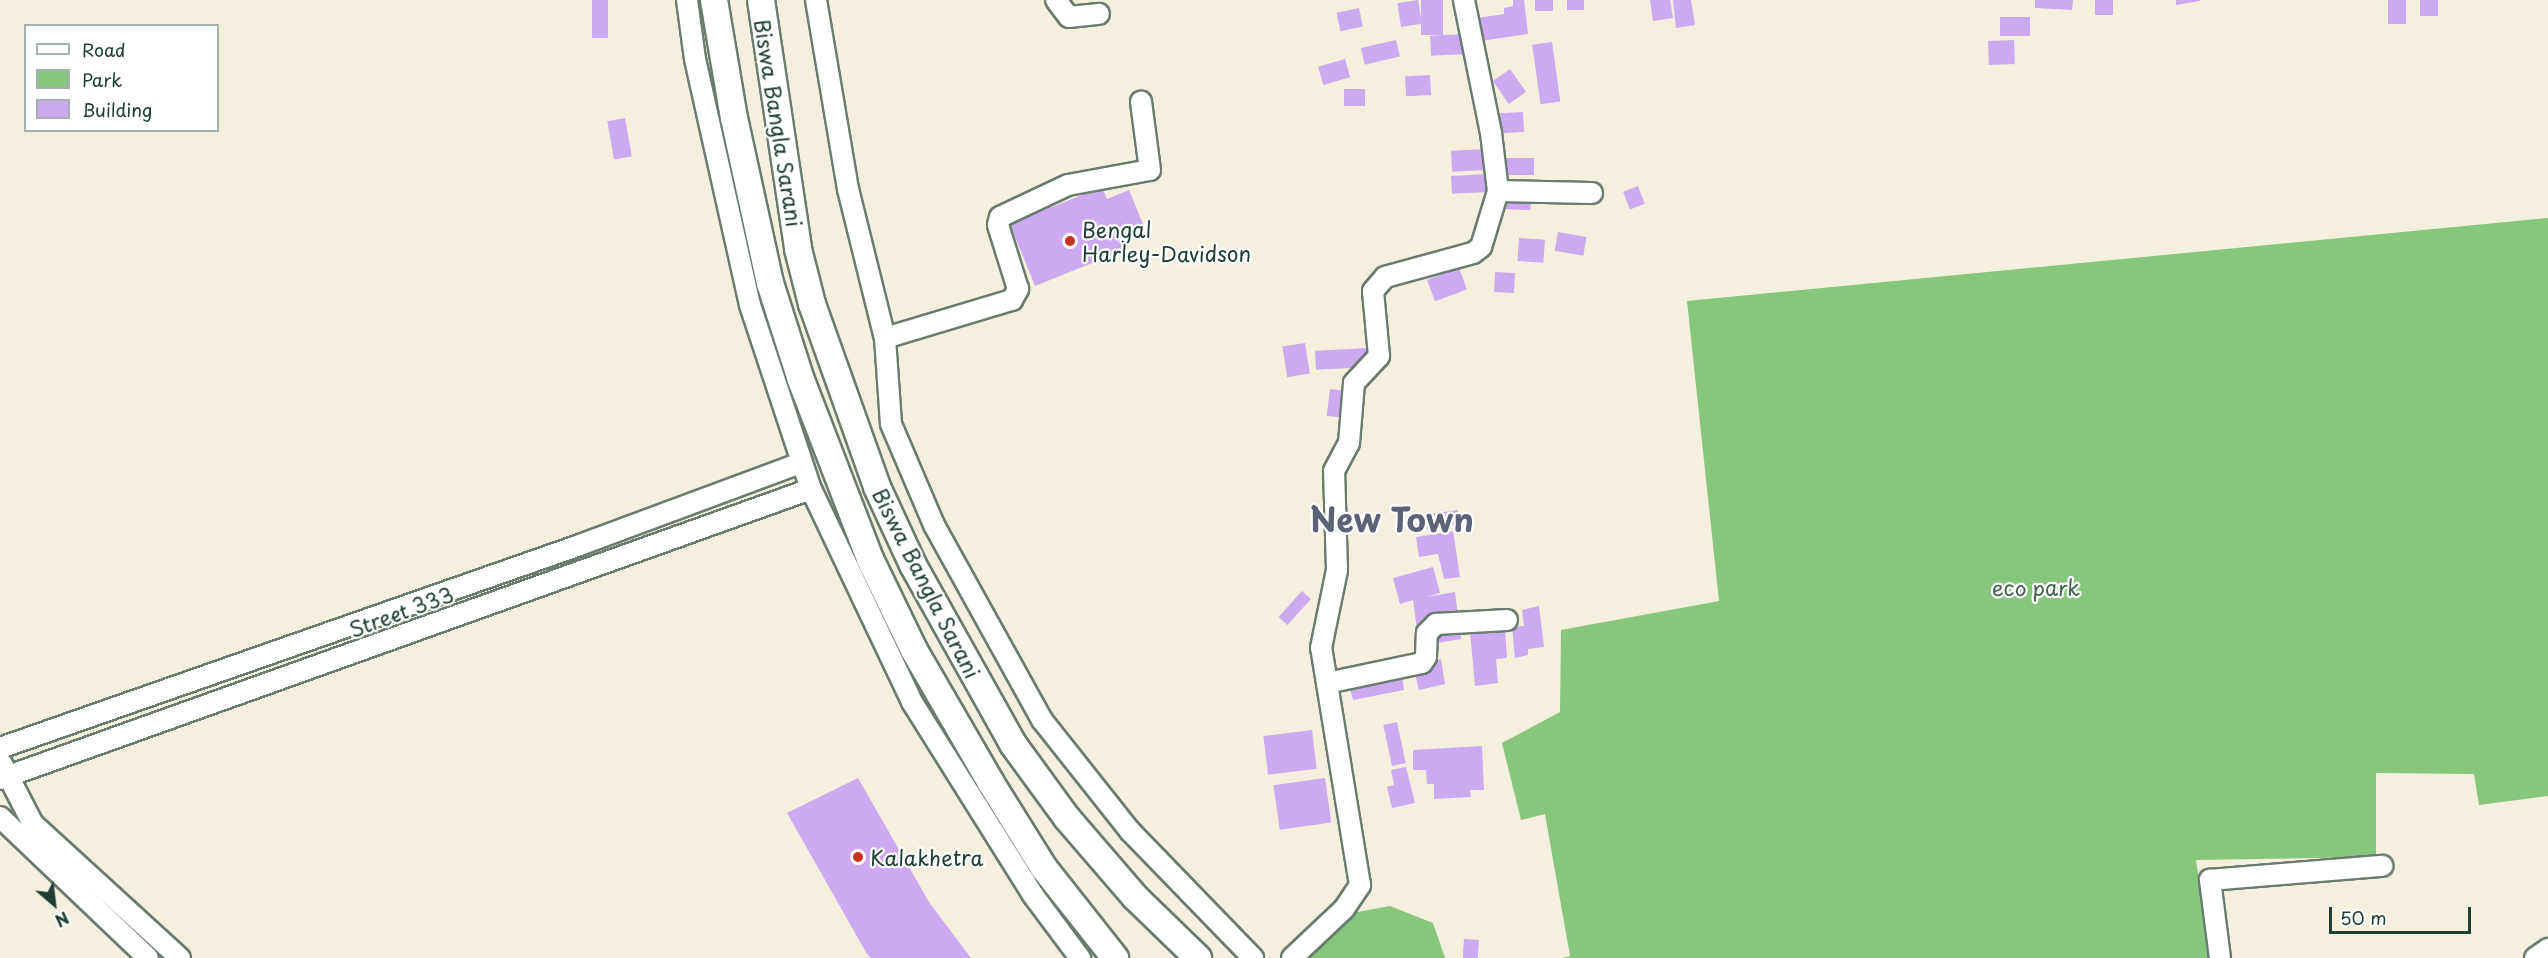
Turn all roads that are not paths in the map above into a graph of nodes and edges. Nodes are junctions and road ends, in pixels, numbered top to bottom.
1 (687, 0) edge
2 (714, 0) edge
3 (761, 0) edge
4 (816, 0) edge
5 (1056, 0) edge
6 (1464, 0) edge
7 (1099, 14) dead end
8 (1141, 102) dead end
9 (1498, 191) junction
10 (1592, 193) dead end
11 (885, 338) junction
12 (801, 463) junction
13 (811, 489) junction
14 (1507, 620) dead end
15 (1327, 683) junction
16 (0, 748) edge
17 (2, 772) edge
18 (0, 817) edge
19 (2382, 866) dead end
20 (2548, 949) edge
21 (148, 958) edge
22 (180, 958) edge
23 (1080, 958) edge
24 (1115, 958) edge
25 (1198, 958) edge
26 (1253, 958) edge
27 (1292, 958) edge
28 (2220, 958) edge
29 (2535, 958) edge

1 - 12 street
2 - 24 main road, Biswa Bangla Sarani
3 - 25 main road, Biswa Bangla Sarani
4 - 11 street
5 - 7 street
6 - 9 street
8 - 11 street
9 - 10 street
9 - 15 street
11 - 26 street
12 - 13 street
12 - 16 street, Street 333
13 - 17 street, Street 333
13 - 23 street
14 - 15 street
15 - 27 street
17 - 22 street
18 - 21 street
19 - 28 street
20 - 29 street

